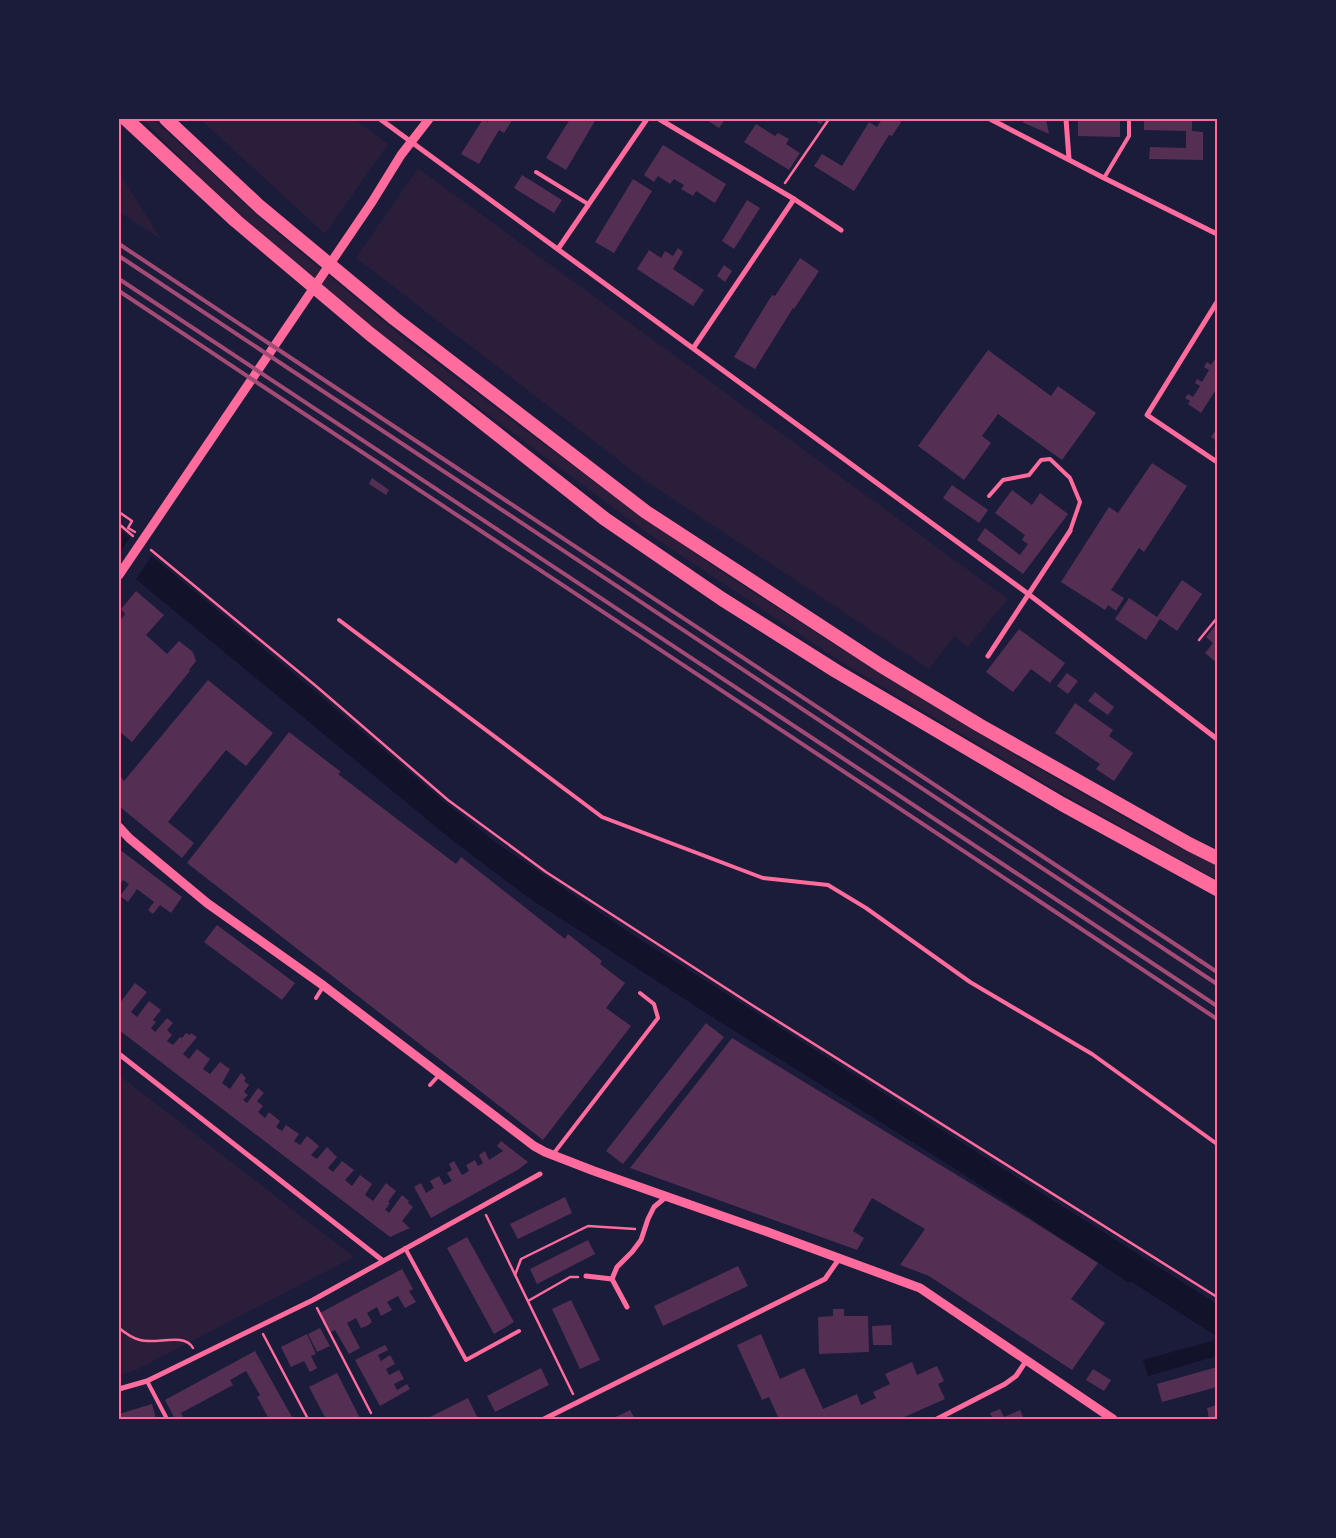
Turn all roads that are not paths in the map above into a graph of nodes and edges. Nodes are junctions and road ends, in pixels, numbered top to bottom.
1 (126, 119) edge
2 (166, 119) edge
3 (380, 119) edge
4 (429, 119) edge
5 (647, 119) edge
6 (659, 119) edge
7 (990, 119) edge
8 (1066, 119) edge
9 (1129, 119) edge
10 (412, 142) junction
11 (1069, 159) junction
12 (536, 172) dead end
13 (1104, 178) junction
14 (794, 199) junction
15 (588, 204) junction
16 (841, 230) dead end
17 (1217, 234) edge
18 (558, 249) junction
19 (1217, 302) edge
20 (694, 347) junction
21 (1217, 462) edge
22 (989, 496) dead end
23 (1070, 531) joint
24 (119, 575) edge
25 (1027, 594) junction
26 (339, 620) dead end
27 (988, 656) dead end
28 (1217, 739) edge
29 (119, 827) edge
30 (1217, 858) edge
31 (1217, 889) edge
32 (324, 986) junction
33 (640, 993) dead end
34 (316, 998) dead end
35 (119, 1054) edge
36 (440, 1074) junction
37 (430, 1085) dead end
38 (1217, 1144) edge
39 (552, 1155) junction
40 (540, 1174) dead end
41 (667, 1196) junction
42 (405, 1248) junction
43 (382, 1260) junction
44 (839, 1260) junction
45 (586, 1276) road end
46 (612, 1279) junction
47 (627, 1308) dead end
48 (519, 1331) dead end
49 (1026, 1361) junction
50 (147, 1381) junction
51 (119, 1389) edge
52 (167, 1419) edge
53 (544, 1419) edge
54 (937, 1419) edge
55 (1114, 1419) edge

1 - 31 highway
2 - 30 highway
3 - 10 street
4 - 10 street
5 - 15 street
6 - 14 street
7 - 11 street
8 - 11 street
9 - 13 lane
10 - 18 street
10 - 24 street
11 - 13 street
12 - 15 lane
13 - 17 street
14 - 16 street
14 - 20 street
15 - 18 street
18 - 20 street
19 - 21 street
20 - 25 street
22 - 23 lane
23 - 25 street
25 - 27 street
25 - 28 street
26 - 38 lane
29 - 32 street
32 - 34 lane
32 - 36 street
33 - 39 lane
35 - 43 street
36 - 37 lane
36 - 39 street
39 - 41 street
40 - 42 street
41 - 44 street
41 - 46 street
42 - 43 street
42 - 48 lane
43 - 50 street
44 - 49 street
44 - 53 street
45 - 46 street
46 - 47 street
49 - 54 street
49 - 55 street
50 - 51 street
50 - 52 lane

